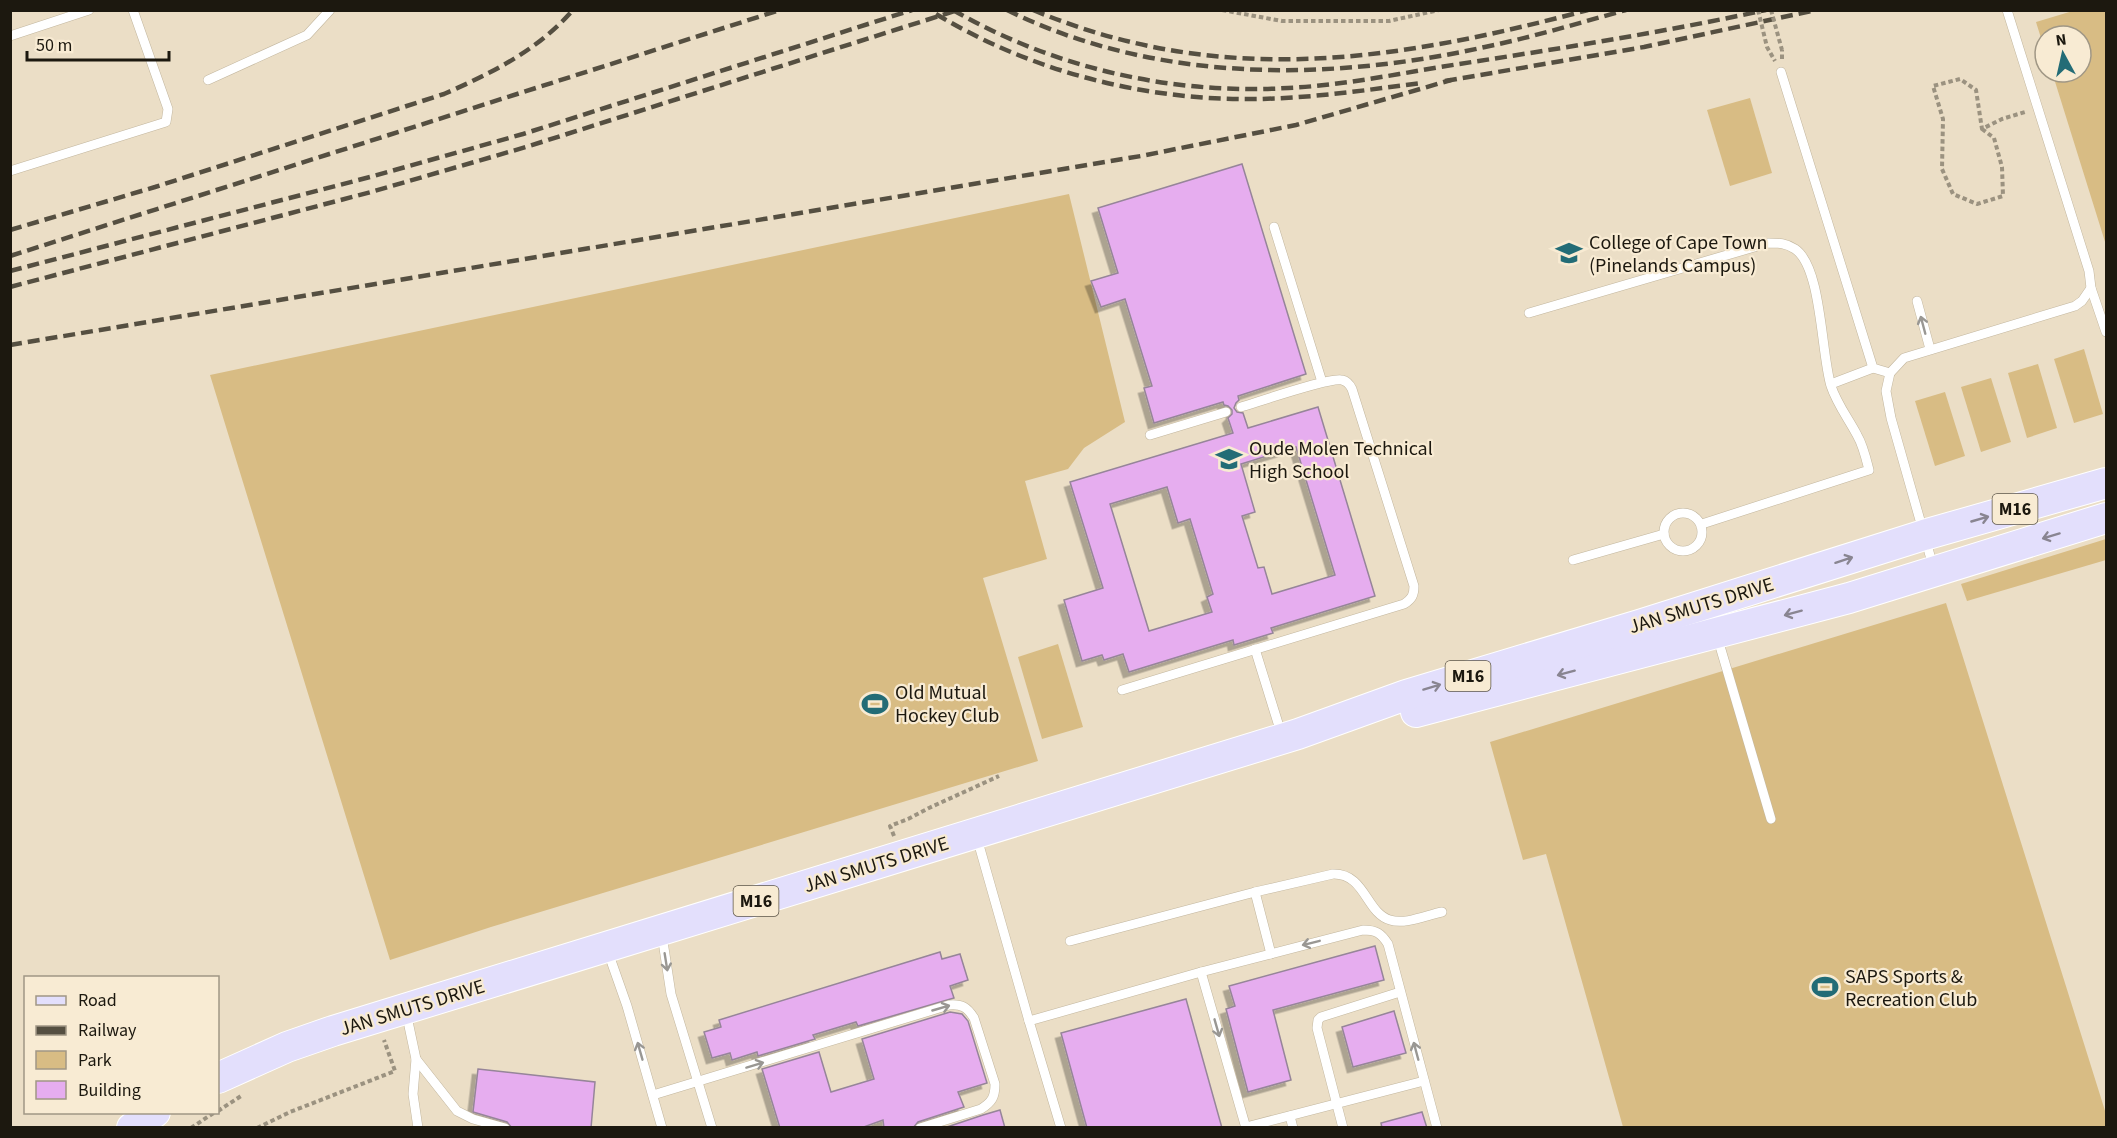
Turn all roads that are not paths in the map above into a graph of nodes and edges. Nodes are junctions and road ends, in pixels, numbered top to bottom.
1 (89, 10) edge
2 (134, 10) edge
3 (330, 10) edge
4 (2007, 10) edge
5 (10, 36) edge
6 (1781, 72) road end
7 (208, 80) dead end
8 (10, 171) edge
9 (1274, 227) dead end
10 (2091, 288) junction
11 (1917, 301) dead end
12 (1529, 313) dead end
13 (2106, 332) edge
14 (1930, 349) junction
15 (1873, 368) junction
16 (1890, 373) junction
17 (1322, 382) junction
18 (1831, 384) junction
19 (1241, 407) dead end
20 (1226, 412) dead end
21 (1150, 435) dead end
22 (2106, 483) edge
23 (2106, 518) edge
24 (1702, 524) junction
25 (1664, 534) junction
26 (1924, 535) junction
27 (1573, 560) dead end
28 (1935, 572) junction
29 (1716, 634) junction
30 (1256, 649) junction
31 (1122, 690) dead end
32 (1291, 736) junction
33 (1771, 819) dead end
34 (975, 833) junction
35 (1255, 892) junction
36 (1442, 912) dead end
37 (661, 930) junction
38 (1070, 941) dead end
39 (606, 946) junction
40 (1271, 954) junction
41 (1202, 972) junction
42 (1400, 992) junction
43 (405, 1008) junction
44 (1029, 1021) junction
45 (416, 1059) junction
46 (219, 1078) edge
47 (1425, 1081) junction
48 (699, 1082) junction
49 (653, 1095) junction
50 (1336, 1104) junction
51 (153, 1114) edge
52 (1290, 1116) junction
53 (1246, 1127) edge
54 (132, 1128) edge
55 (418, 1128) edge
56 (505, 1128) edge
57 (662, 1128) edge
58 (712, 1128) edge
59 (920, 1128) edge
60 (1061, 1128) edge
61 (1293, 1128) edge
62 (1343, 1128) edge
63 (1437, 1128) edge

1 - 5 lane
2 - 8 lane
3 - 7 lane
4 - 10 lane
6 - 15 lane
9 - 17 lane
10 - 13 lane
10 - 14 lane
14 -> 11 lane
12 - 18 lane
14 - 16 lane
15 - 16 lane
15 - 18 lane
16 - 26 lane
17 - 19 lane
17 - 30 lane
18 - 24 lane
20 - 21 lane
26 -> 22 main road, JAN SMUTS DRIVE / M16
23 -> 28 main road, JAN SMUTS DRIVE / M16
24 - 25 lane
24 - 25 lane
25 - 27 lane
26 - 28 lane
32 -> 26 main road, JAN SMUTS DRIVE / M16
28 -> 29 main road, JAN SMUTS DRIVE / M16
29 -> 32 main road, JAN SMUTS DRIVE / M16
29 - 33 lane
30 - 31 lane
30 - 32 lane
32 - 34 main road, JAN SMUTS DRIVE / M16
34 - 37 main road, JAN SMUTS DRIVE / M16
34 - 44 lane
35 - 36 lane
35 - 38 lane
35 - 40 lane
37 - 39 main road, JAN SMUTS DRIVE / M16
37 -> 48 lane
39 - 43 main road, JAN SMUTS DRIVE / M16
49 -> 39 lane
40 - 41 lane
42 -> 40 lane
41 - 44 lane
41 -> 53 lane
47 -> 42 lane
42 - 50 lane
43 - 45 lane
43 - 46 main road, JAN SMUTS DRIVE / M16
44 - 60 lane
45 - 55 lane
45 - 56 lane
47 - 50 lane
47 - 63 lane
48 - 49 lane
48 - 58 lane
48 -> 59 lane
49 - 57 lane
50 - 52 lane
50 - 62 lane
51 - 54 main road
52 - 53 lane
52 - 61 lane

